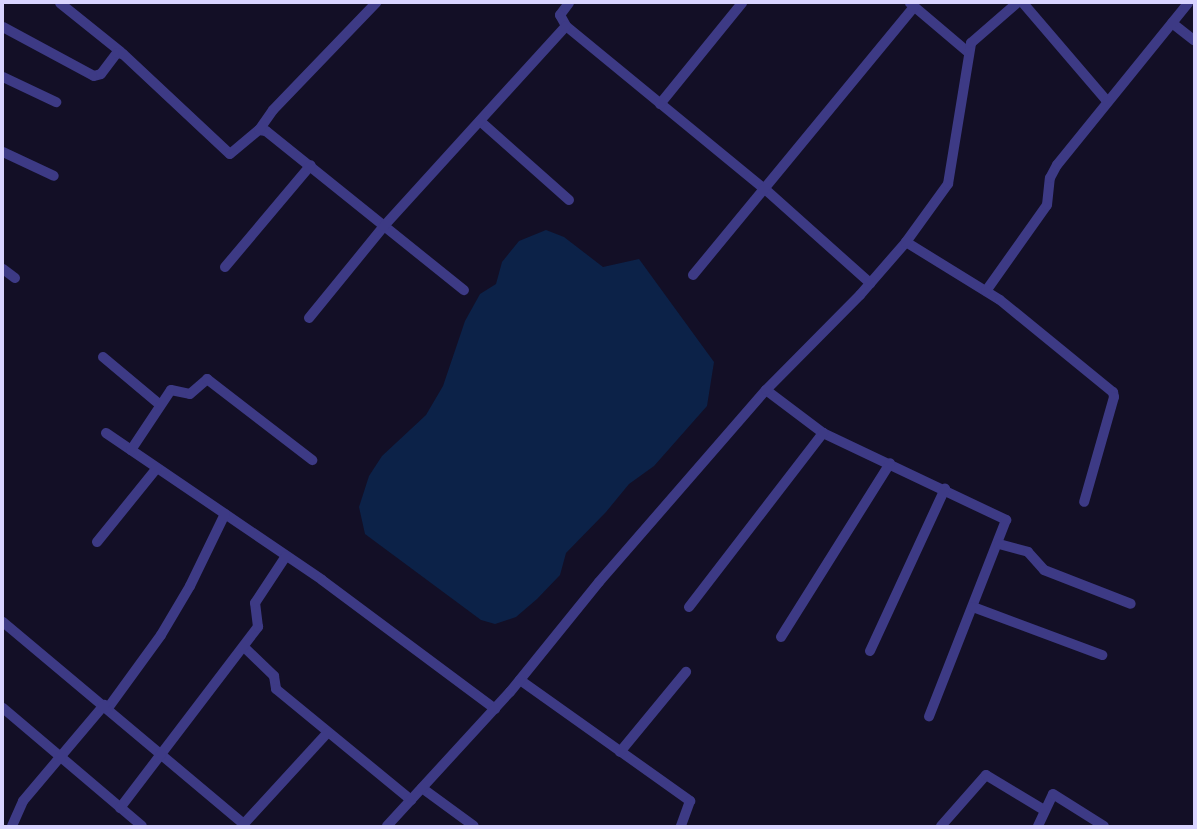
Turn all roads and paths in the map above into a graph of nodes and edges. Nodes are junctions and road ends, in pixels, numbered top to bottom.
1 (60, 3) edge
2 (376, 3) edge
3 (569, 3) edge
4 (742, 3) edge
5 (1017, 3) edge
6 (1023, 3) edge
7 (1188, 3) edge
8 (912, 5) edge
9 (1172, 23) junction
10 (566, 26) junction
11 (3, 27) edge
12 (1194, 40) edge
13 (120, 52) junction
14 (969, 53) junction
15 (3, 78) edge
16 (1107, 101) junction
17 (56, 102) dead end
18 (660, 104) junction
19 (480, 121) junction
20 (259, 130) junction
21 (3, 152) edge
22 (311, 165) junction
23 (54, 176) dead end
24 (766, 190) junction
25 (569, 200) dead end
26 (384, 226) junction
27 (906, 242) junction
28 (224, 267) dead end
29 (3, 269) edge
30 (693, 275) dead end
31 (15, 278) dead end
32 (870, 283) junction
33 (464, 290) dead end
34 (986, 291) junction
35 (309, 318) dead end
36 (103, 357) dead end
37 (766, 390) junction
38 (159, 404) junction
39 (106, 432) dead end
40 (823, 432) junction
41 (131, 450) junction
42 (312, 460) dead end
43 (890, 463) junction
44 (157, 468) junction
45 (945, 489) junction
46 (1084, 502) dead end
47 (225, 514) junction
48 (97, 542) dead end
49 (999, 544) junction
50 (286, 556) junction
51 (1131, 604) dead end
52 (689, 607) dead end
53 (973, 607) junction
54 (3, 622) edge
55 (782, 637) dead end
56 (244, 647) junction
57 (870, 651) dead end
58 (1102, 654) dead end
59 (686, 672) dead end
60 (520, 680) junction
61 (106, 707) junction
62 (3, 708) edge
63 (495, 709) junction
64 (929, 716) dead end
65 (328, 732) junction
66 (620, 752) junction
67 (162, 754) junction
68 (59, 756) junction
69 (422, 788) junction
70 (411, 800) junction
71 (120, 808) junction
72 (1044, 810) junction
73 (3, 818) edge
74 (12, 825) edge
75 (243, 825) edge
76 (142, 826) edge
77 (387, 826) edge
78 (474, 826) edge
79 (681, 826) edge
80 (941, 826) edge
81 (1038, 826) edge
82 (1104, 826) edge

1 - 13 street
2 - 20 street
3 - 10 street
4 - 18 street
5 - 14 street
6 - 16 street
7 - 9 street
8 - 14 street
8 - 24 street
9 - 12 street
9 - 16 street
10 - 18 street
10 - 19 street
11 - 13 street
13 - 20 street
14 - 27 street
15 - 17 street
16 - 34 street
18 - 24 street
19 - 25 street
19 - 26 street
20 - 22 street
21 - 23 street
22 - 26 street
22 - 28 street
24 - 30 street
24 - 32 street
26 - 33 street
26 - 35 street
27 - 32 street
27 - 34 street
29 - 31 street
32 - 37 street
34 - 46 street
36 - 38 street
37 - 40 street
37 - 60 street
38 - 41 street
38 - 42 street
39 - 41 street
40 - 43 street
40 - 52 street
41 - 44 street
43 - 45 street
43 - 55 street
44 - 47 street
44 - 48 street
45 - 49 street
45 - 57 street
47 - 50 street
47 - 61 street
49 - 51 street
49 - 53 street
50 - 56 street
50 - 63 street
53 - 58 street
53 - 64 street
54 - 61 street
56 - 65 street
56 - 67 street
59 - 66 street
60 - 63 street
60 - 66 street
61 - 67 street
61 - 68 street
62 - 68 street
63 - 69 street
65 - 70 street
65 - 75 street
66 - 79 street
67 - 71 street
67 - 75 street
68 - 71 street
68 - 74 street
69 - 70 street
69 - 78 street
70 - 77 street
71 - 76 street
72 - 80 street
72 - 81 street
72 - 82 street
73 - 74 street

